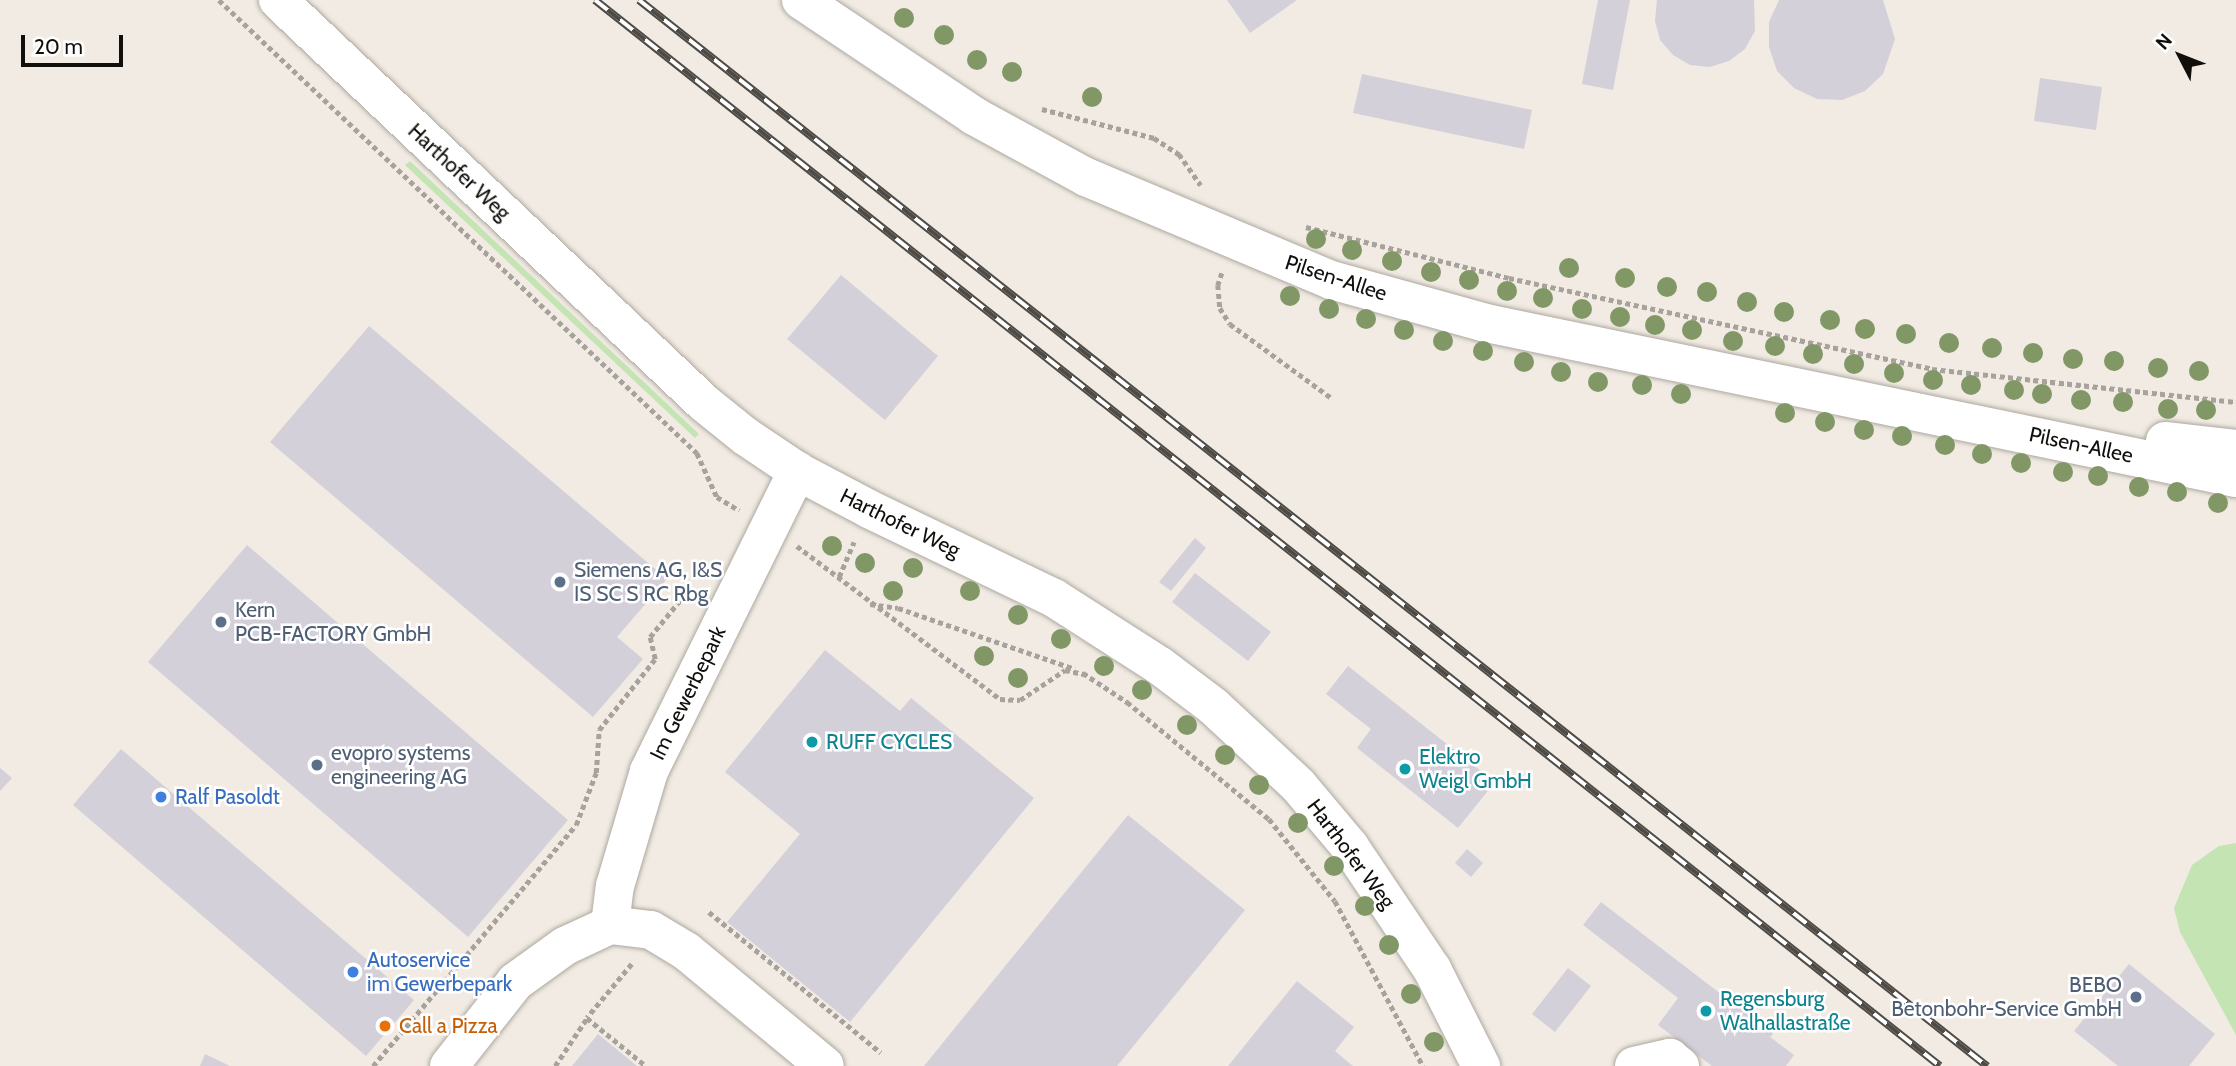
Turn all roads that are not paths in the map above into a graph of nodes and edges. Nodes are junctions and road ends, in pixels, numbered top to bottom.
1 (278, 0) edge
2 (801, 0) edge
3 (1927, 412) junction
4 (2236, 449) edge
5 (797, 471) junction
6 (2236, 478) edge
7 (610, 925) junction
8 (449, 1066) edge
9 (825, 1066) edge
10 (1480, 1066) edge
11 (1634, 1066) edge
12 (1680, 1066) edge

1 - 5 street, Harthofer Weg
2 - 3 street, Pilsen-Allee
3 - 4 street, Pilsen-Allee
3 - 6 street, Pilsen-Allee
5 - 7 street, Im Gewerbepark
5 - 10 street, Harthofer Weg
7 - 8 street
7 - 9 street
11 - 12 street

